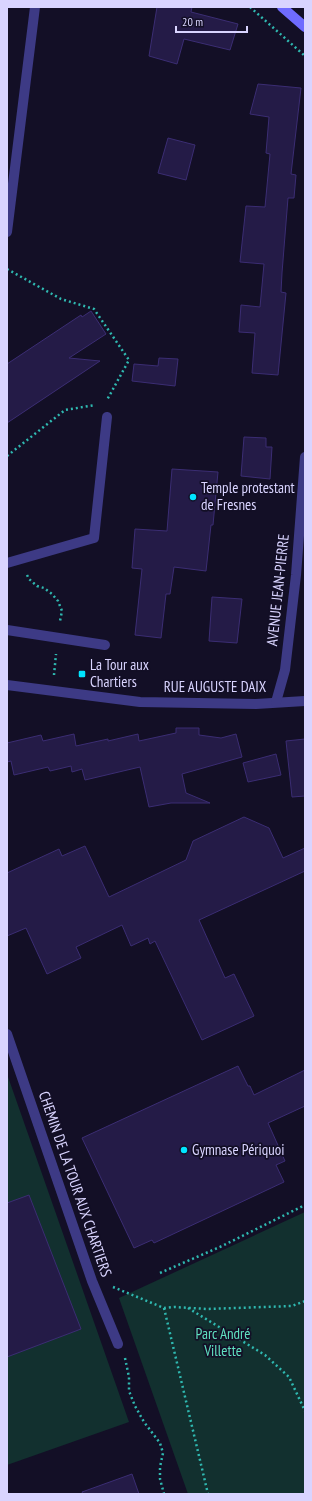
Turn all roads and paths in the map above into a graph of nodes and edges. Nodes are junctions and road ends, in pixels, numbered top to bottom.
1 (34, 7) edge
2 (250, 7) edge
3 (282, 7) edge
4 (305, 27) edge
5 (305, 56) edge
6 (7, 232) edge
7 (7, 269) edge
8 (105, 403) junction
9 (106, 417) joint
10 (7, 456) edge
11 (305, 457) edge
12 (7, 563) edge
13 (7, 630) edge
14 (105, 644) dead end
15 (7, 685) edge
16 (305, 701) edge
17 (276, 702) junction
18 (7, 1034) edge
19 (305, 1205) edge
20 (160, 1273) dead end
21 (108, 1285) dead end
22 (305, 1301) edge
23 (187, 1307) junction
24 (164, 1308) junction
25 (118, 1344) joint
26 (305, 1411) edge
27 (164, 1494) edge
28 (208, 1494) edge

1 - 6 street
2 - 5 path
3 - 4 street
7 - 8 path
8 - 9 path
8 - 10 path
9 - 12 street
11 - 17 street, AVENUE JEAN-PIERRE
13 - 14 street
15 - 17 street, RUE AUGUSTE DAIX
16 - 17 street, RUE AUGUSTE DAIX
18 - 25 street, CHEMIN DE LA TOUR AUX CHARTIERS
19 - 20 path
21 - 24 path
22 - 23 path
23 - 24 path
23 - 26 path
24 - 28 path
25 - 27 path

